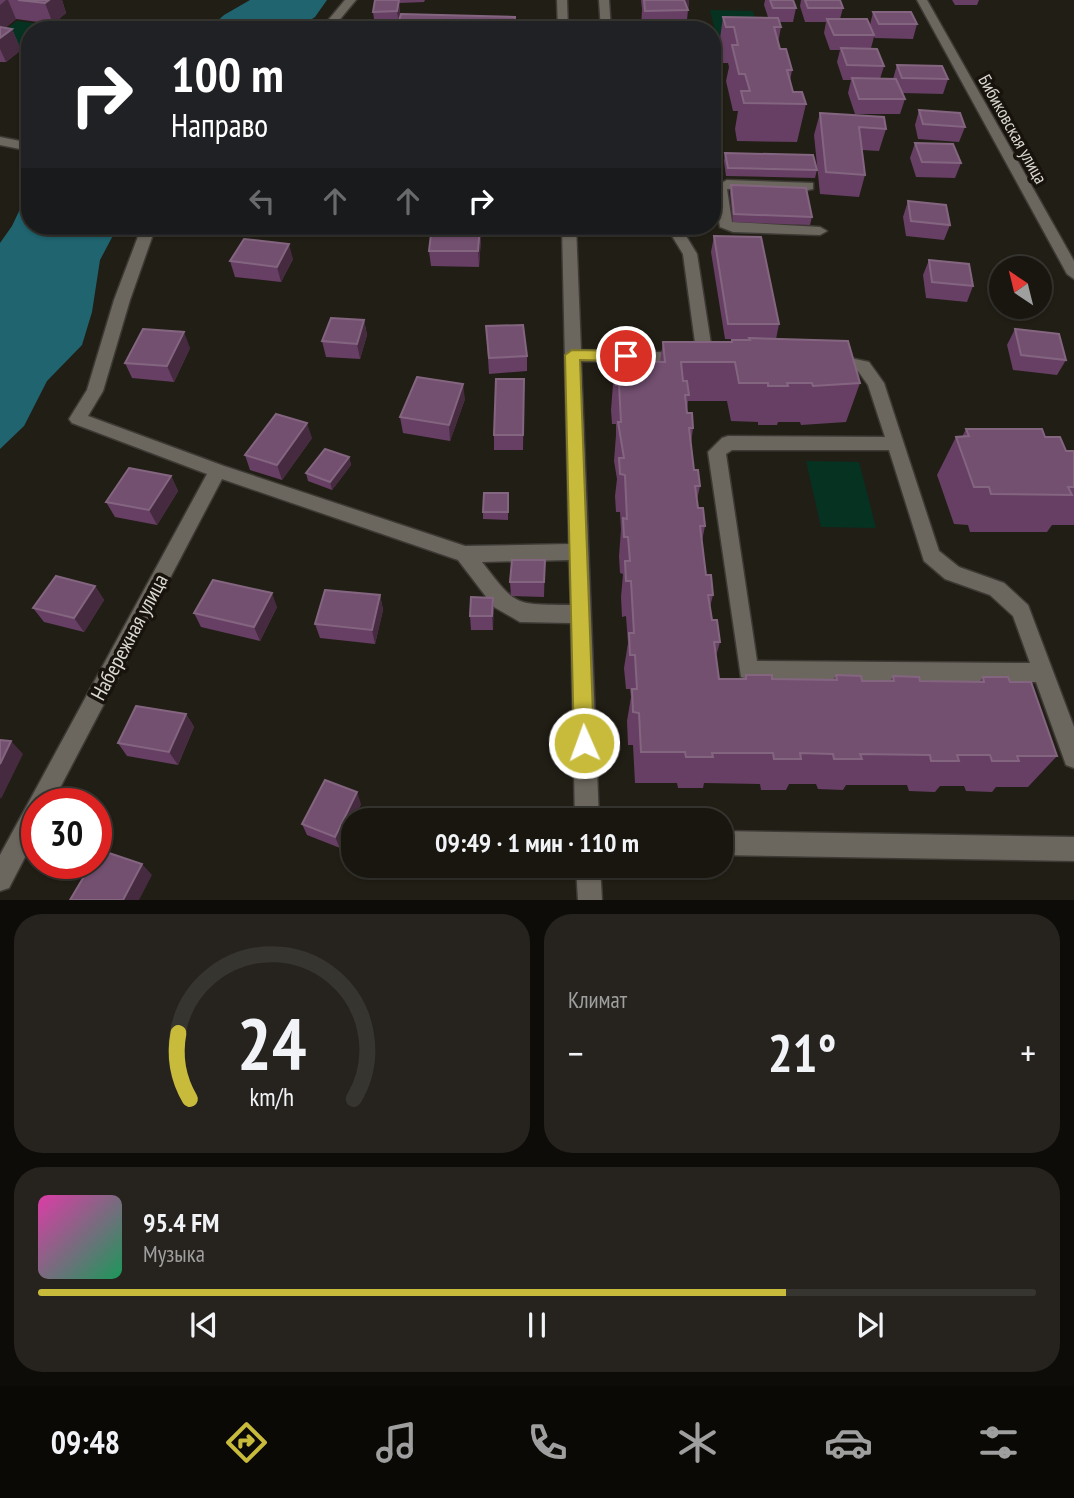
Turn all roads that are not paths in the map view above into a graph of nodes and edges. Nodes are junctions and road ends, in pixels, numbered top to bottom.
1 (351, 0) edge
2 (562, 0) edge
3 (604, 0) edge
4 (922, 0) edge
5 (332, 21) edge
6 (563, 21) edge
7 (606, 21) edge
8 (0, 141) edge
9 (21, 145) edge
10 (808, 186) edge
11 (721, 187) edge
12 (721, 210) edge
13 (820, 231) dead end
14 (146, 235) edge
15 (569, 235) edge
16 (678, 235) edge
17 (1074, 274) edge
18 (572, 355) junction
19 (817, 359) edge
20 (896, 444) junction
21 (218, 471) junction
22 (578, 552) junction
23 (465, 554) junction
24 (580, 614) junction
25 (1043, 673) junction
26 (1074, 757) edge
27 (48, 788) edge
28 (587, 808) edge
29 (21, 839) edge
30 (733, 843) edge
31 (1074, 849) edge
32 (0, 878) edge
33 (589, 878) edge
34 (590, 900) edge

1 - 5 street
2 - 6 street
3 - 7 street
4 - 17 street, Бибиковская улица
8 - 9 street
10 - 11 street
12 - 13 street
14 - 21 street
15 - 18 street
16 - 18 street
18 - 22 street
19 - 20 street
20 - 25 street
20 - 25 street
21 - 23 street
21 - 27 street, Набережная улица
22 - 23 street
22 - 24 street
23 - 24 street
24 - 28 street
25 - 26 street
29 - 32 street
30 - 31 street
33 - 34 street

